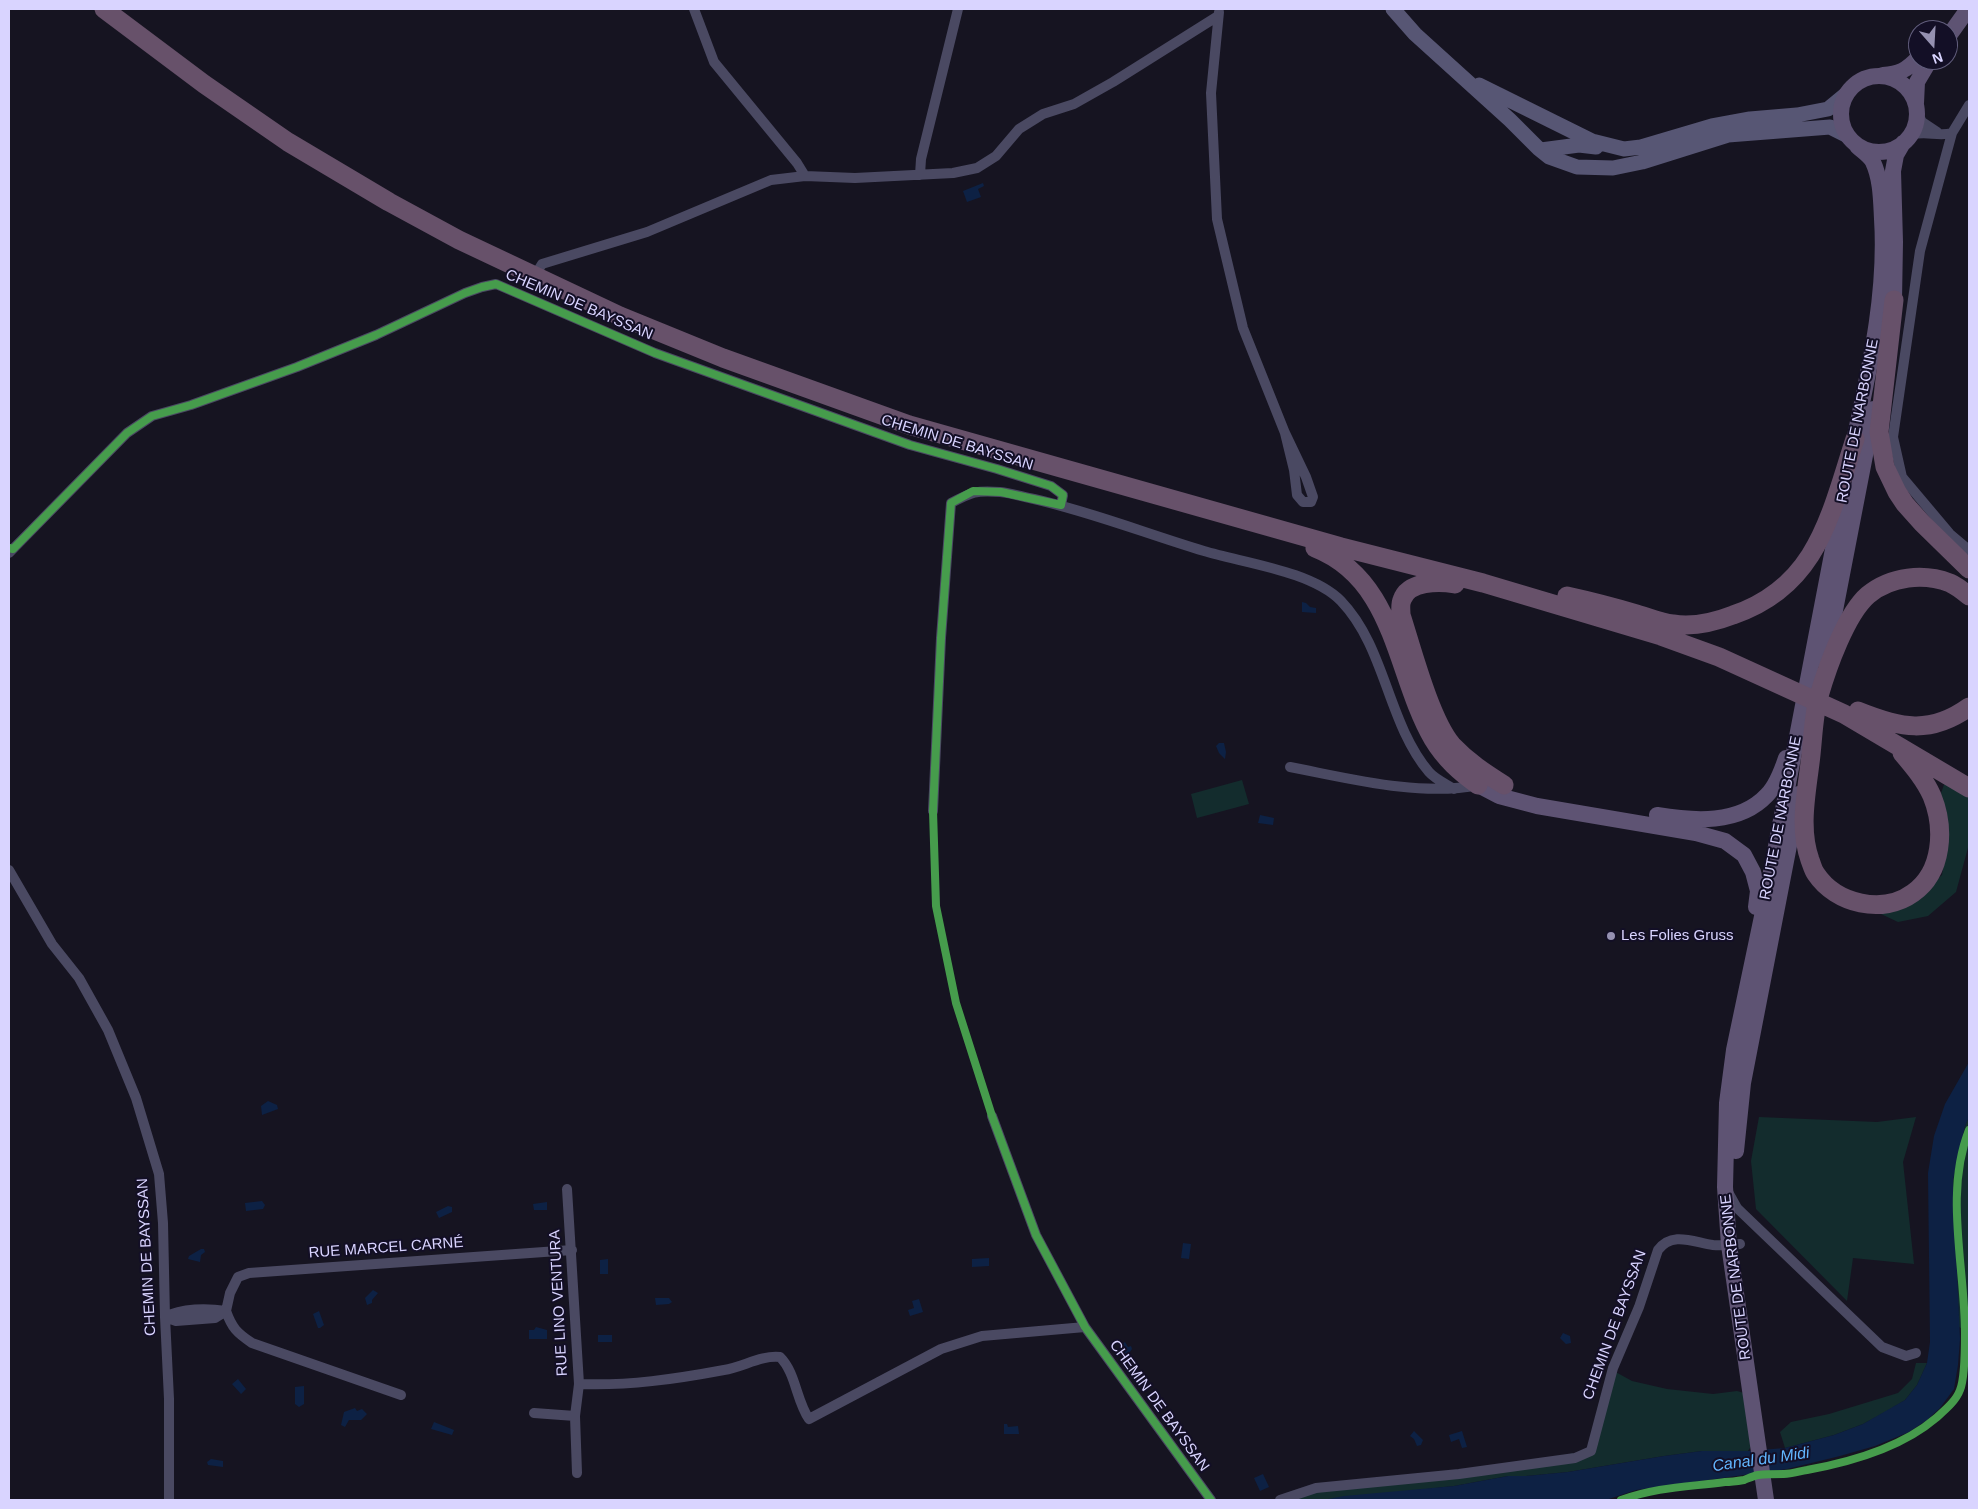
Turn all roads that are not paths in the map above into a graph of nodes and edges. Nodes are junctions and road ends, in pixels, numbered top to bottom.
1 (104, 9) edge
2 (694, 9) edge
3 (958, 9) edge
4 (1393, 9) edge
5 (1956, 9) edge
6 (1968, 9) edge
7 (1219, 12) edge
8 (1948, 20) edge
9 (1958, 23) edge
10 (1908, 69) edge
11 (1924, 70) edge
12 (1878, 75) junction
13 (1462, 76) junction
14 (1845, 96) junction
15 (1969, 105) edge
16 (1917, 107) junction
17 (1952, 133) junction
18 (1940, 134) junction
19 (1907, 139) junction
20 (1852, 141) junction
21 (1624, 149) junction
22 (1541, 150) junction
23 (920, 175) junction
24 (804, 176) junction
25 (534, 277) junction
26 (1894, 300) junction
27 (836, 397) junction
28 (1285, 433) junction
29 (1855, 439) junction
30 (1188, 504) junction
31 (1061, 505) junction
32 (10, 550) edge
33 (1969, 550) edge
34 (1969, 569) edge
35 (1540, 590) junction
36 (1969, 596) edge
37 (1589, 614) junction
38 (1780, 679) junction
39 (1818, 697) junction
40 (1969, 707) edge
41 (1844, 710) junction
42 (1800, 723) junction
43 (1876, 732) junction
44 (1290, 767) dead end
45 (1476, 776) junction
46 (1969, 782) edge
47 (1504, 785) joint
48 (1969, 788) edge
49 (1454, 789) junction
50 (933, 811) dead end
51 (9, 870) edge
52 (1744, 1002) junction
53 (992, 1116) dead end
54 (1725, 1187) junction
55 (567, 1188) dead end
56 (1738, 1208) junction
57 (1735, 1245) junction
58 (572, 1250) junction
59 (226, 1311) junction
60 (165, 1316) junction
61 (1086, 1327) junction
62 (1916, 1353) dead end
63 (579, 1384) junction
64 (402, 1395) dead end
65 (534, 1413) dead end
66 (575, 1416) junction
67 (577, 1473) dead end
68 (1770, 1494) edge
69 (168, 1500) edge
70 (1211, 1500) edge
71 (1280, 1500) edge

1 - 25 highway
2 - 24 street
3 - 23 street
4 - 13 street
5 - 8 main road
6 - 9 main road
7 - 23 street
7 - 28 street
10 - 12 main road
11 - 16 main road
12 - 14 main road
12 - 16 main road
13 - 21 street
13 - 22 street
14 - 20 main road
14 - 21 street
15 - 17 street
16 - 18 street
16 - 19 main road
17 - 18 street
17 - 33 street
18 - 19 street
19 - 20 main road
19 - 26 main road, ROUTE DE NARBONNE
20 - 22 street
20 - 29 main road, ROUTE DE NARBONNE
21 - 22 street
23 - 24 street
24 - 25 street
25 - 27 highway
26 - 34 highway
26 - 39 main road, ROUTE DE NARBONNE
27 - 30 highway
27 - 35 highway
28 - 28 street
29 - 35 highway
29 - 42 main road, ROUTE DE NARBONNE
30 - 37 highway
30 - 45 highway
31 - 32 street, CHEMIN DE BAYSSAN
31 - 49 street
31 - 50 street
35 - 38 highway
36 - 39 highway
37 - 38 highway
37 - 45 highway
38 - 41 highway
39 - 43 highway
39 - 56 main road, ROUTE DE NARBONNE
40 - 41 highway
41 - 43 highway
41 - 46 highway
42 - 47 main road
42 - 52 main road, ROUTE DE NARBONNE
43 - 48 highway
44 - 49 street
45 - 47 highway
45 - 49 street
45 - 52 main road
51 - 60 street, CHEMIN DE BAYSSAN
52 - 54 main road, ROUTE DE NARBONNE
53 - 61 street, CHEMIN DE BAYSSAN
54 - 56 street
54 - 57 main road, ROUTE DE NARBONNE
55 - 58 street, RUE LINO VENTURA
56 - 57 main road, ROUTE DE NARBONNE
56 - 62 street
57 - 68 main road, ROUTE DE NARBONNE
57 - 71 street, CHEMIN DE BAYSSAN
58 - 59 street, RUE MARCEL CARNÉ
58 - 63 street, RUE LINO VENTURA
59 - 60 street
59 - 64 street
60 - 69 street, CHEMIN DE BAYSSAN
61 - 63 street
61 - 70 street, CHEMIN DE BAYSSAN
63 - 66 street, RUE LINO VENTURA
65 - 66 street
66 - 67 street, RUE LINO VENTURA

